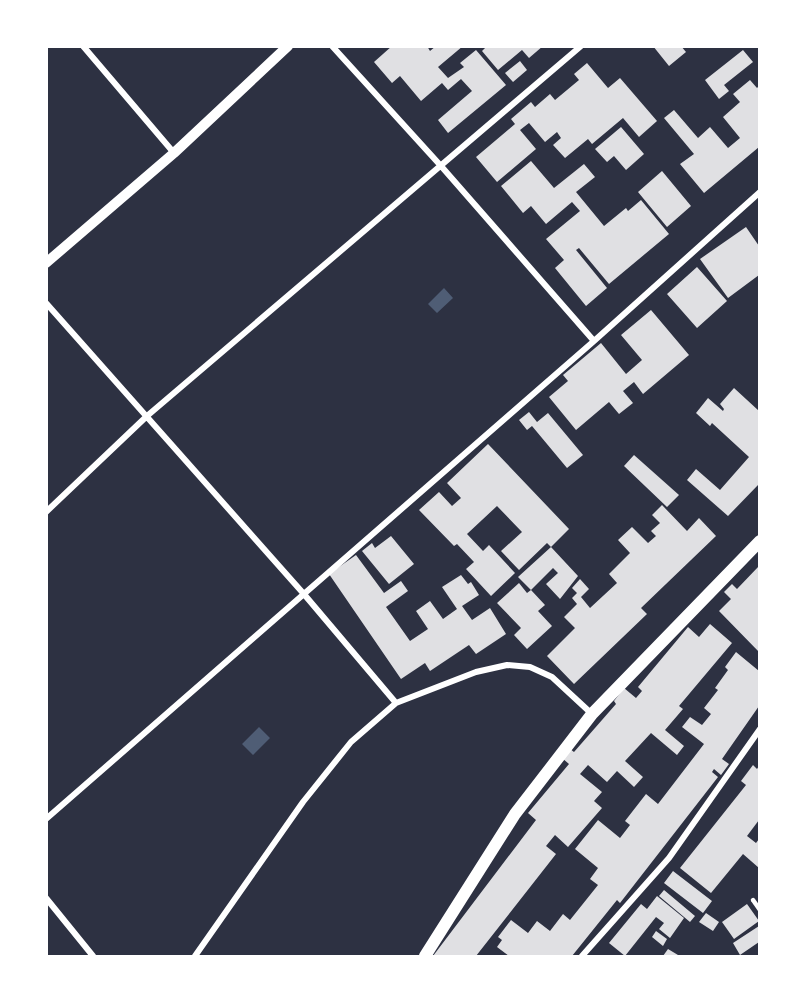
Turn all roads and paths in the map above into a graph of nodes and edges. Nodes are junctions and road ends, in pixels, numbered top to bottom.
1 (83, 46) edge
2 (288, 46) edge
3 (332, 46) edge
4 (580, 46) edge
5 (174, 153) junction
6 (441, 166) junction
7 (759, 192) edge
8 (46, 262) edge
9 (46, 303) edge
10 (594, 341) junction
11 (147, 416) junction
12 (46, 512) edge
13 (759, 541) edge
14 (303, 593) junction
15 (396, 703) junction
16 (592, 714) junction
17 (759, 729) edge
18 (46, 819) edge
19 (46, 898) edge
20 (753, 900) dead end
21 (759, 910) edge
22 (93, 957) edge
23 (195, 957) edge
24 (425, 957) edge
25 (582, 957) edge

1 - 5 street
2 - 5 street
3 - 6 street
4 - 6 street
5 - 8 street
6 - 10 street
6 - 11 street
7 - 10 street
9 - 11 street
10 - 14 street
11 - 12 street
11 - 14 street
13 - 16 main road
14 - 15 street
14 - 18 street
15 - 16 street
15 - 23 street
16 - 24 main road
17 - 25 street
19 - 22 street
20 - 21 lane

